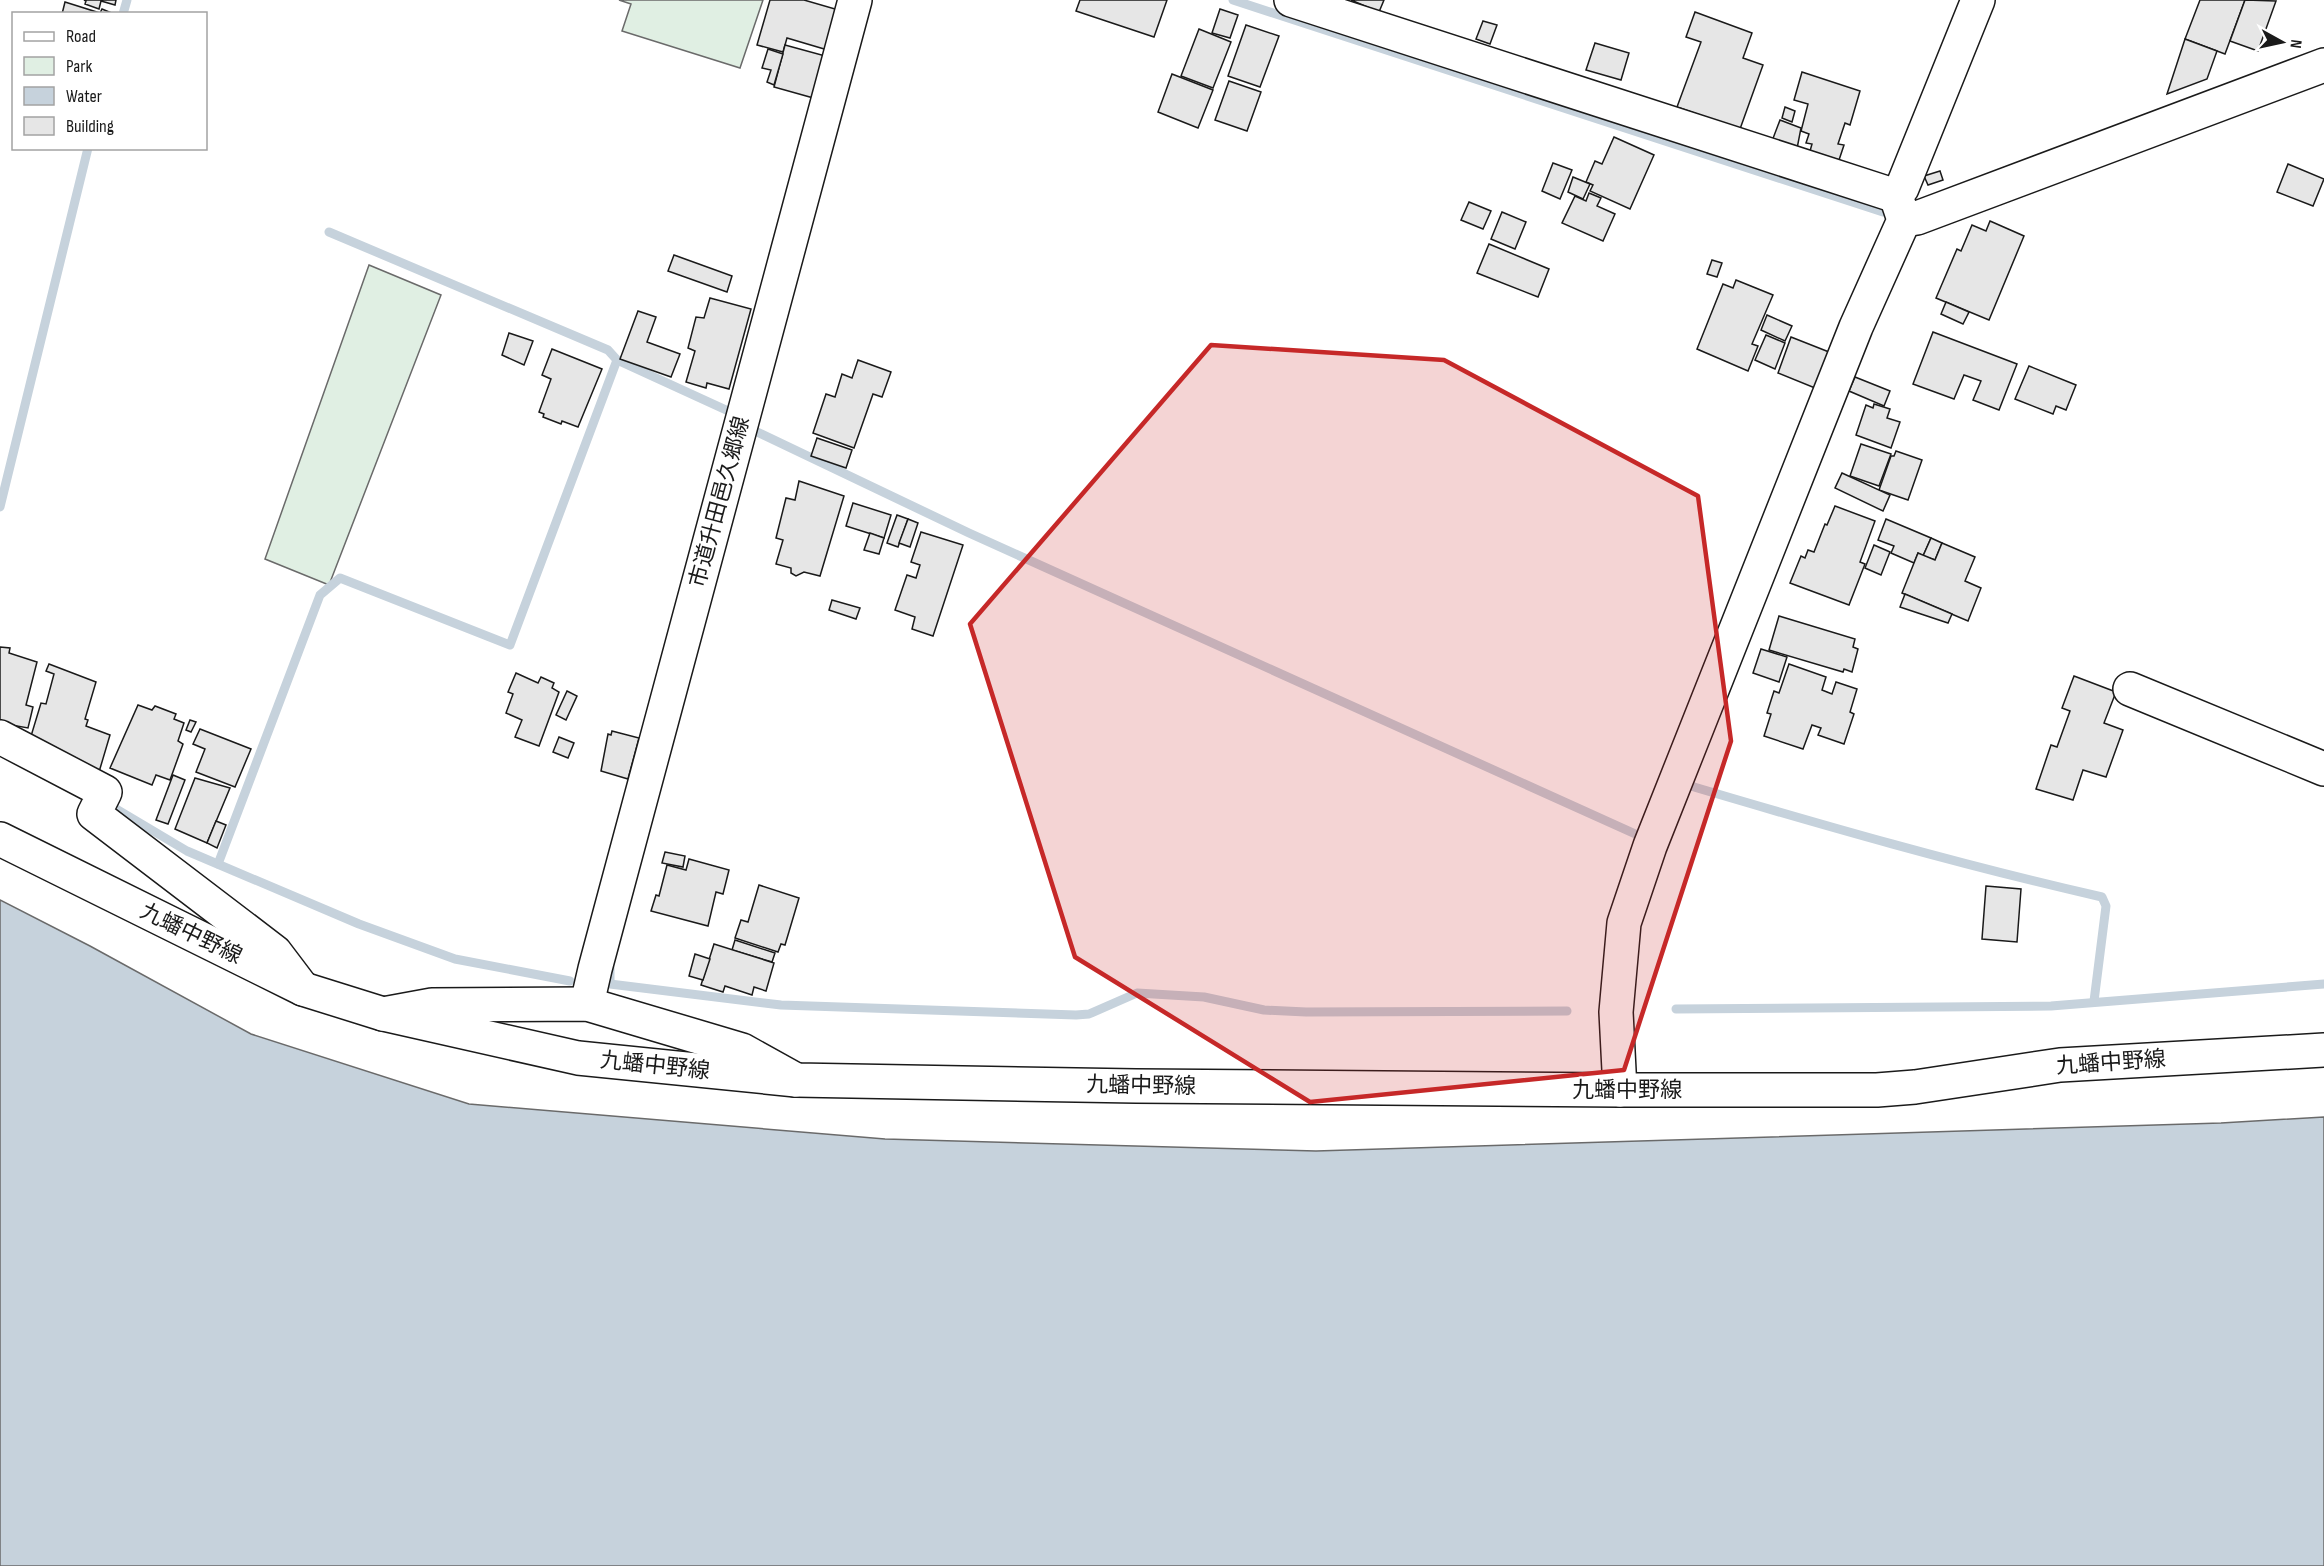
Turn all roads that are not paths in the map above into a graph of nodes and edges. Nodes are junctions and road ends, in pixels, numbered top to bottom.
1 (855, 0) edge
2 (1291, 0) edge
3 (1978, 0) edge
4 (2324, 65) edge
5 (1900, 208) junction
6 (2130, 689) dead end
7 (0, 737) edge
8 (2324, 769) edge
9 (0, 839) edge
10 (303, 989) junction
11 (587, 1004) junction
12 (383, 1014) junction
13 (2324, 1050) edge
14 (796, 1080) junction
15 (1620, 1090) junction

1 - 11 street, 市道升田邑久郷線
2 - 5 street
3 - 5 street
4 - 5 street
5 - 15 street
6 - 8 street
7 - 10 street
9 - 10 street, 九蟠中野線
10 - 12 street, 九蟠中野線
11 - 12 street
11 - 14 street
12 - 14 street, 九蟠中野線
13 - 15 street, 九蟠中野線
14 - 15 street, 九蟠中野線

